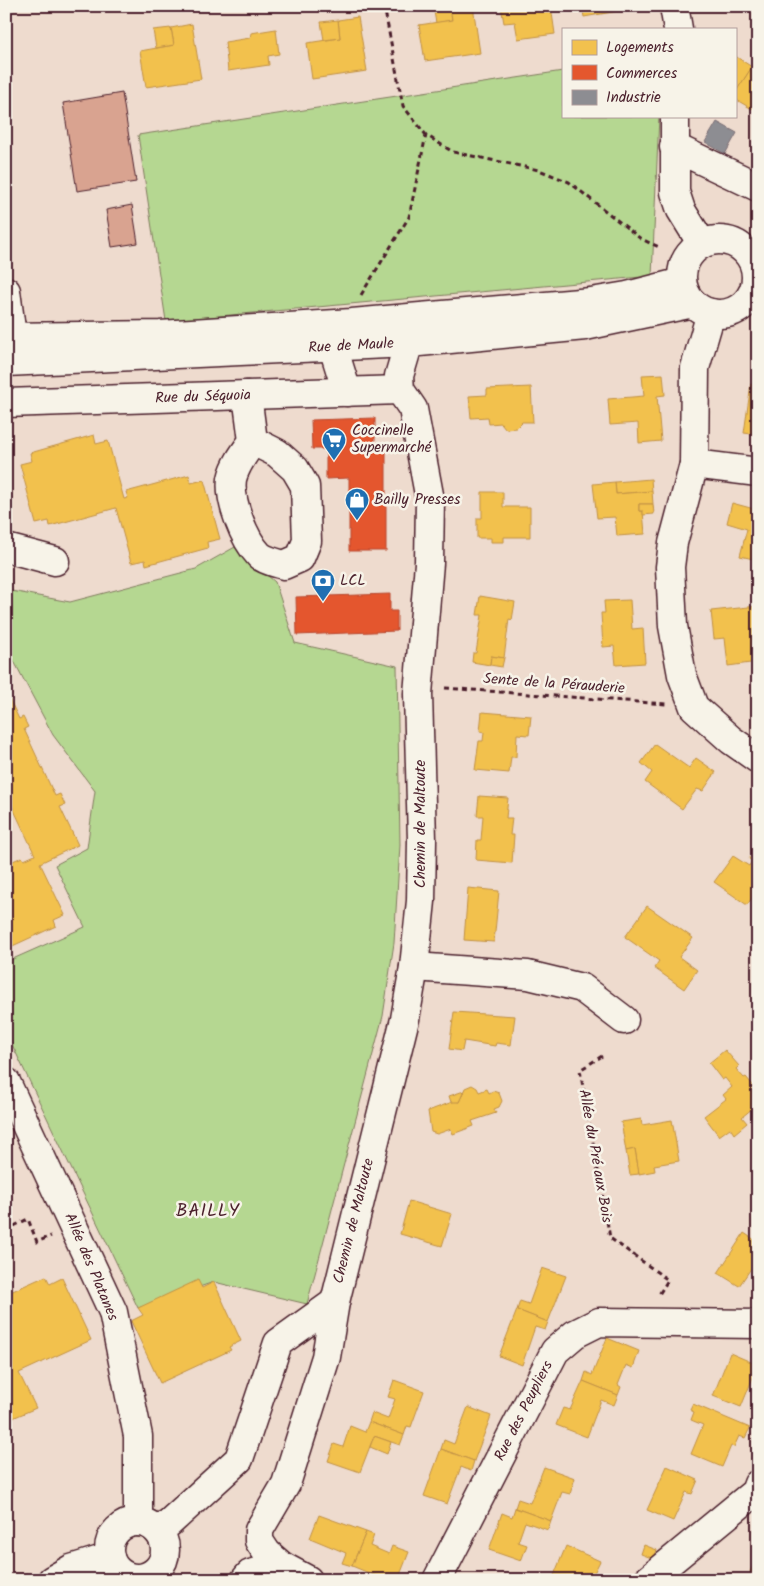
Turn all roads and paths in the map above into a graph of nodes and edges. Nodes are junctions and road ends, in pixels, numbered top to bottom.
1 (384, 6) edge
2 (674, 6) edge
3 (678, 28) edge
4 (675, 118) edge
5 (426, 135) junction
6 (674, 147) junction
7 (758, 187) edge
8 (702, 244) junction
9 (659, 247) dead end
10 (756, 267) edge
11 (6, 291) edge
12 (695, 299) junction
13 (752, 301) edge
14 (356, 303) dead end
15 (413, 330) junction
16 (8, 345) edge
17 (333, 347) junction
18 (400, 390) junction
19 (347, 392) junction
20 (247, 395) junction
21 (6, 403) edge
22 (253, 441) dead end
23 (694, 464) junction
24 (758, 472) edge
25 (6, 548) edge
26 (55, 561) dead end
27 (418, 694) junction
28 (674, 707) dead end
29 (758, 759) edge
30 (414, 967) junction
31 (624, 1020) dead end
32 (602, 1056) dead end
33 (6, 1082) edge
34 (74, 1226) junction
35 (6, 1230) edge
36 (334, 1302) junction
37 (643, 1323) junction
38 (758, 1324) edge
39 (758, 1484) edge
40 (147, 1526) junction
41 (110, 1557) junction
42 (282, 1566) junction
43 (150, 1577) edge
44 (52, 1580) edge
45 (245, 1580) edge
46 (308, 1580) edge
47 (438, 1580) edge
48 (648, 1580) edge

1 - 5 path
2 - 3 street
4 - 6 street
5 - 9 path
5 - 14 path
6 - 7 street
6 - 8 street
8 - 10 street
8 - 12 street
10 - 13 street
11 - 16 street
12 - 13 street
12 - 15 street, Rue de Maule
12 - 23 street
15 - 16 street, Rue de Maule
15 - 17 street, Rue de Maule
15 - 18 street
16 - 17 street, Rue de Maule
17 - 19 street
18 - 19 street, Rue du Séquoia
18 - 27 street, Chemin de Maltoute
19 - 20 street, Rue du Séquoia
20 - 21 street, Rue du Séquoia
20 - 22 street
23 - 24 street
23 - 29 street
25 - 26 street
27 - 28 path, Sente de la Pérauderie
27 - 30 street, Chemin de Maltoute
30 - 31 street
30 - 36 street, Chemin de Maltoute
32 - 37 path, Allée du Pré aux Bois
33 - 34 street, Allée des Platanes
34 - 35 path
34 - 40 street, Allée des Platanes
36 - 40 street, Chemin de Maltoute
36 - 42 street, Chemin de Maltoute
37 - 38 street, Rue des Peupliers
37 - 47 street, Rue des Peupliers
39 - 48 street
40 - 41 street
40 - 43 street
41 - 43 street
41 - 44 street
42 - 45 street
42 - 46 street, Chemin de Maltoute

